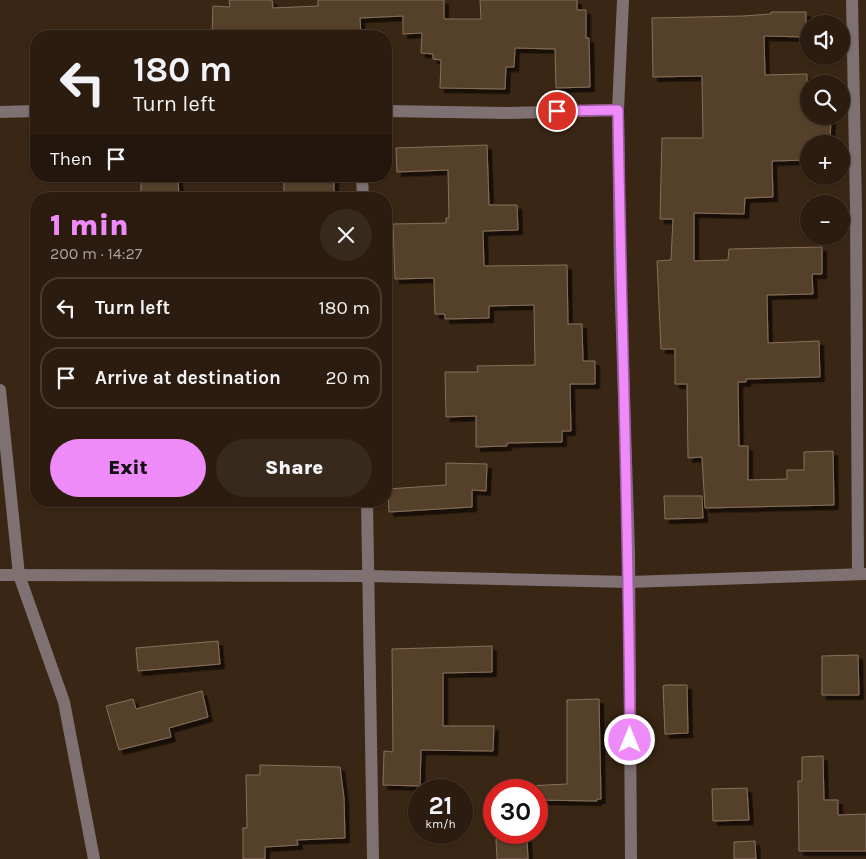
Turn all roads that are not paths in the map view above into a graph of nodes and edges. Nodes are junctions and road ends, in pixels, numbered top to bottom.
1 (623, 0) edge
2 (852, 0) edge
3 (618, 110) junction
4 (30, 111) edge
5 (0, 112) edge
6 (392, 112) edge
7 (0, 390) edge
8 (367, 507) edge
9 (19, 574) junction
10 (862, 574) edge
11 (0, 575) edge
12 (368, 576) junction
13 (629, 582) junction
14 (94, 859) edge
15 (373, 859) edge
16 (631, 859) edge

1 - 3 street
2 - 10 street
3 - 6 street
3 - 13 street
4 - 5 street
7 - 9 street
8 - 12 street
9 - 11 street
9 - 12 street
9 - 14 street
10 - 13 street
12 - 13 street
12 - 15 street
13 - 16 street

